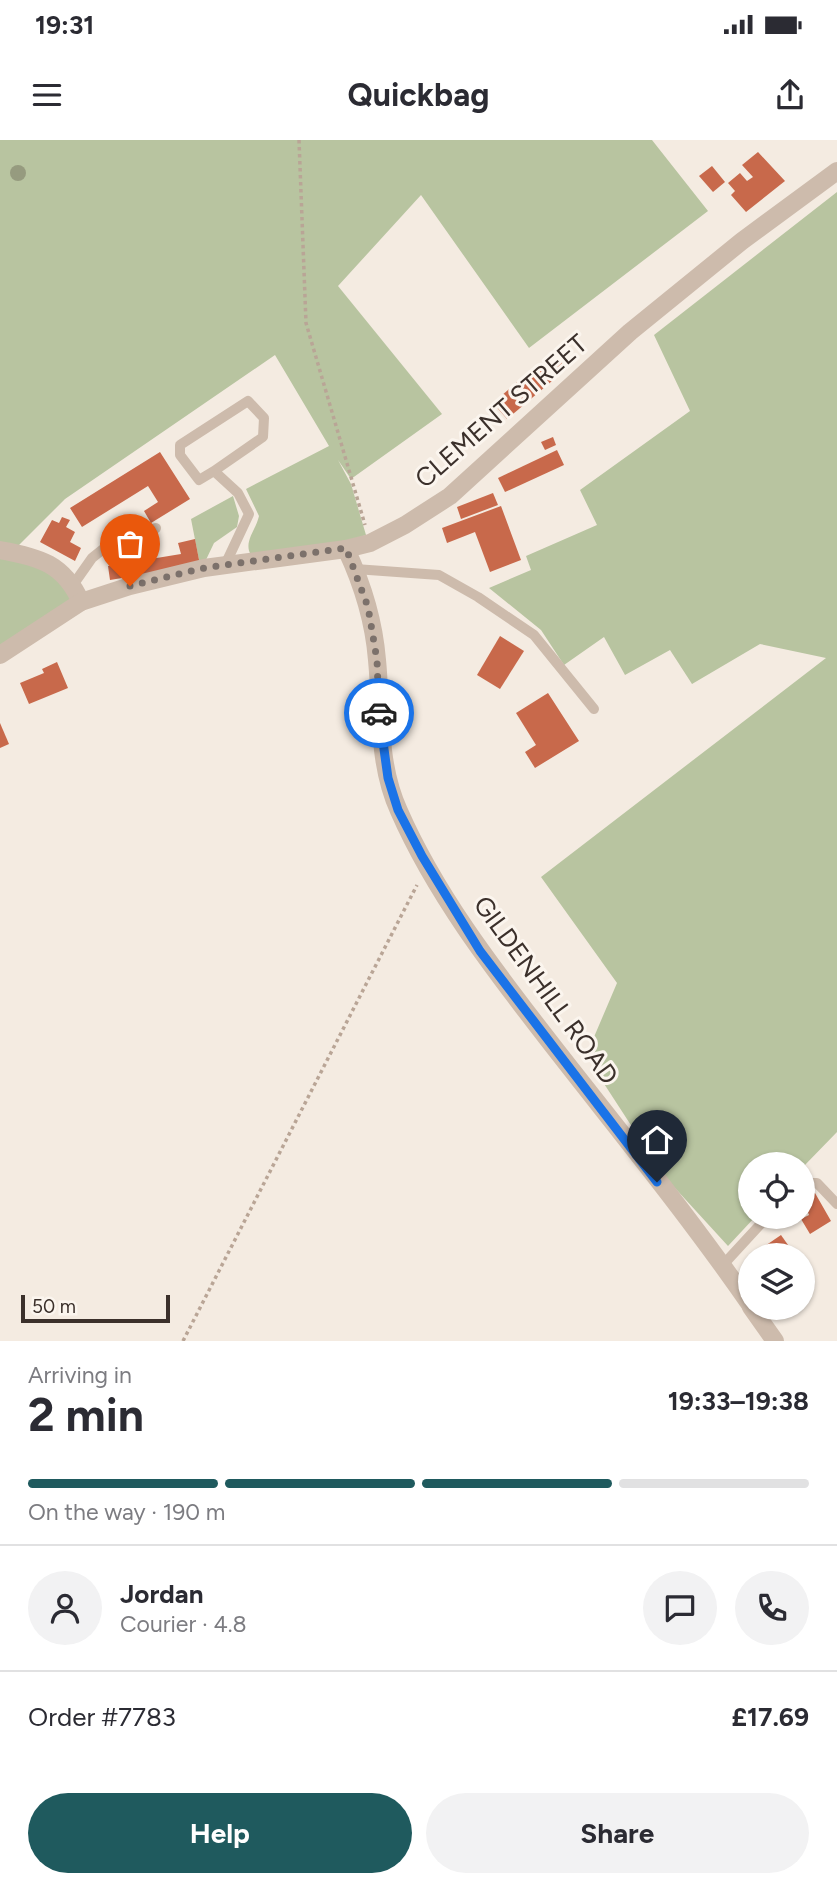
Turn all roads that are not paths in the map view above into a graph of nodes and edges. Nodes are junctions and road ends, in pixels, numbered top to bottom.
1 (837, 171) edge
2 (214, 471) junction
3 (156, 528) dead end
4 (346, 548) junction
5 (0, 550) edge
6 (225, 565) junction
7 (355, 569) junction
8 (74, 585) junction
9 (81, 602) junction
10 (0, 655) edge
11 (594, 709) dead end
12 (815, 1183) edge
13 (837, 1204) edge
14 (756, 1229) edge
15 (722, 1266) junction
16 (738, 1289) edge
17 (760, 1320) edge
18 (775, 1341) edge

1 - 4 street, CLEMENT STREET
2 - 2 lane
2 - 6 lane
3 - 8 lane
4 - 6 street, CLEMENT STREET
4 - 7 street, GILDENHILL ROAD
5 - 8 street
6 - 9 street, CLEMENT STREET
7 - 11 lane
7 - 15 street, GILDENHILL ROAD
8 - 9 street
9 - 10 street, CLEMENT STREET
12 - 13 lane
14 - 15 lane
15 - 16 street, GILDENHILL ROAD
17 - 18 street, GILDENHILL ROAD

